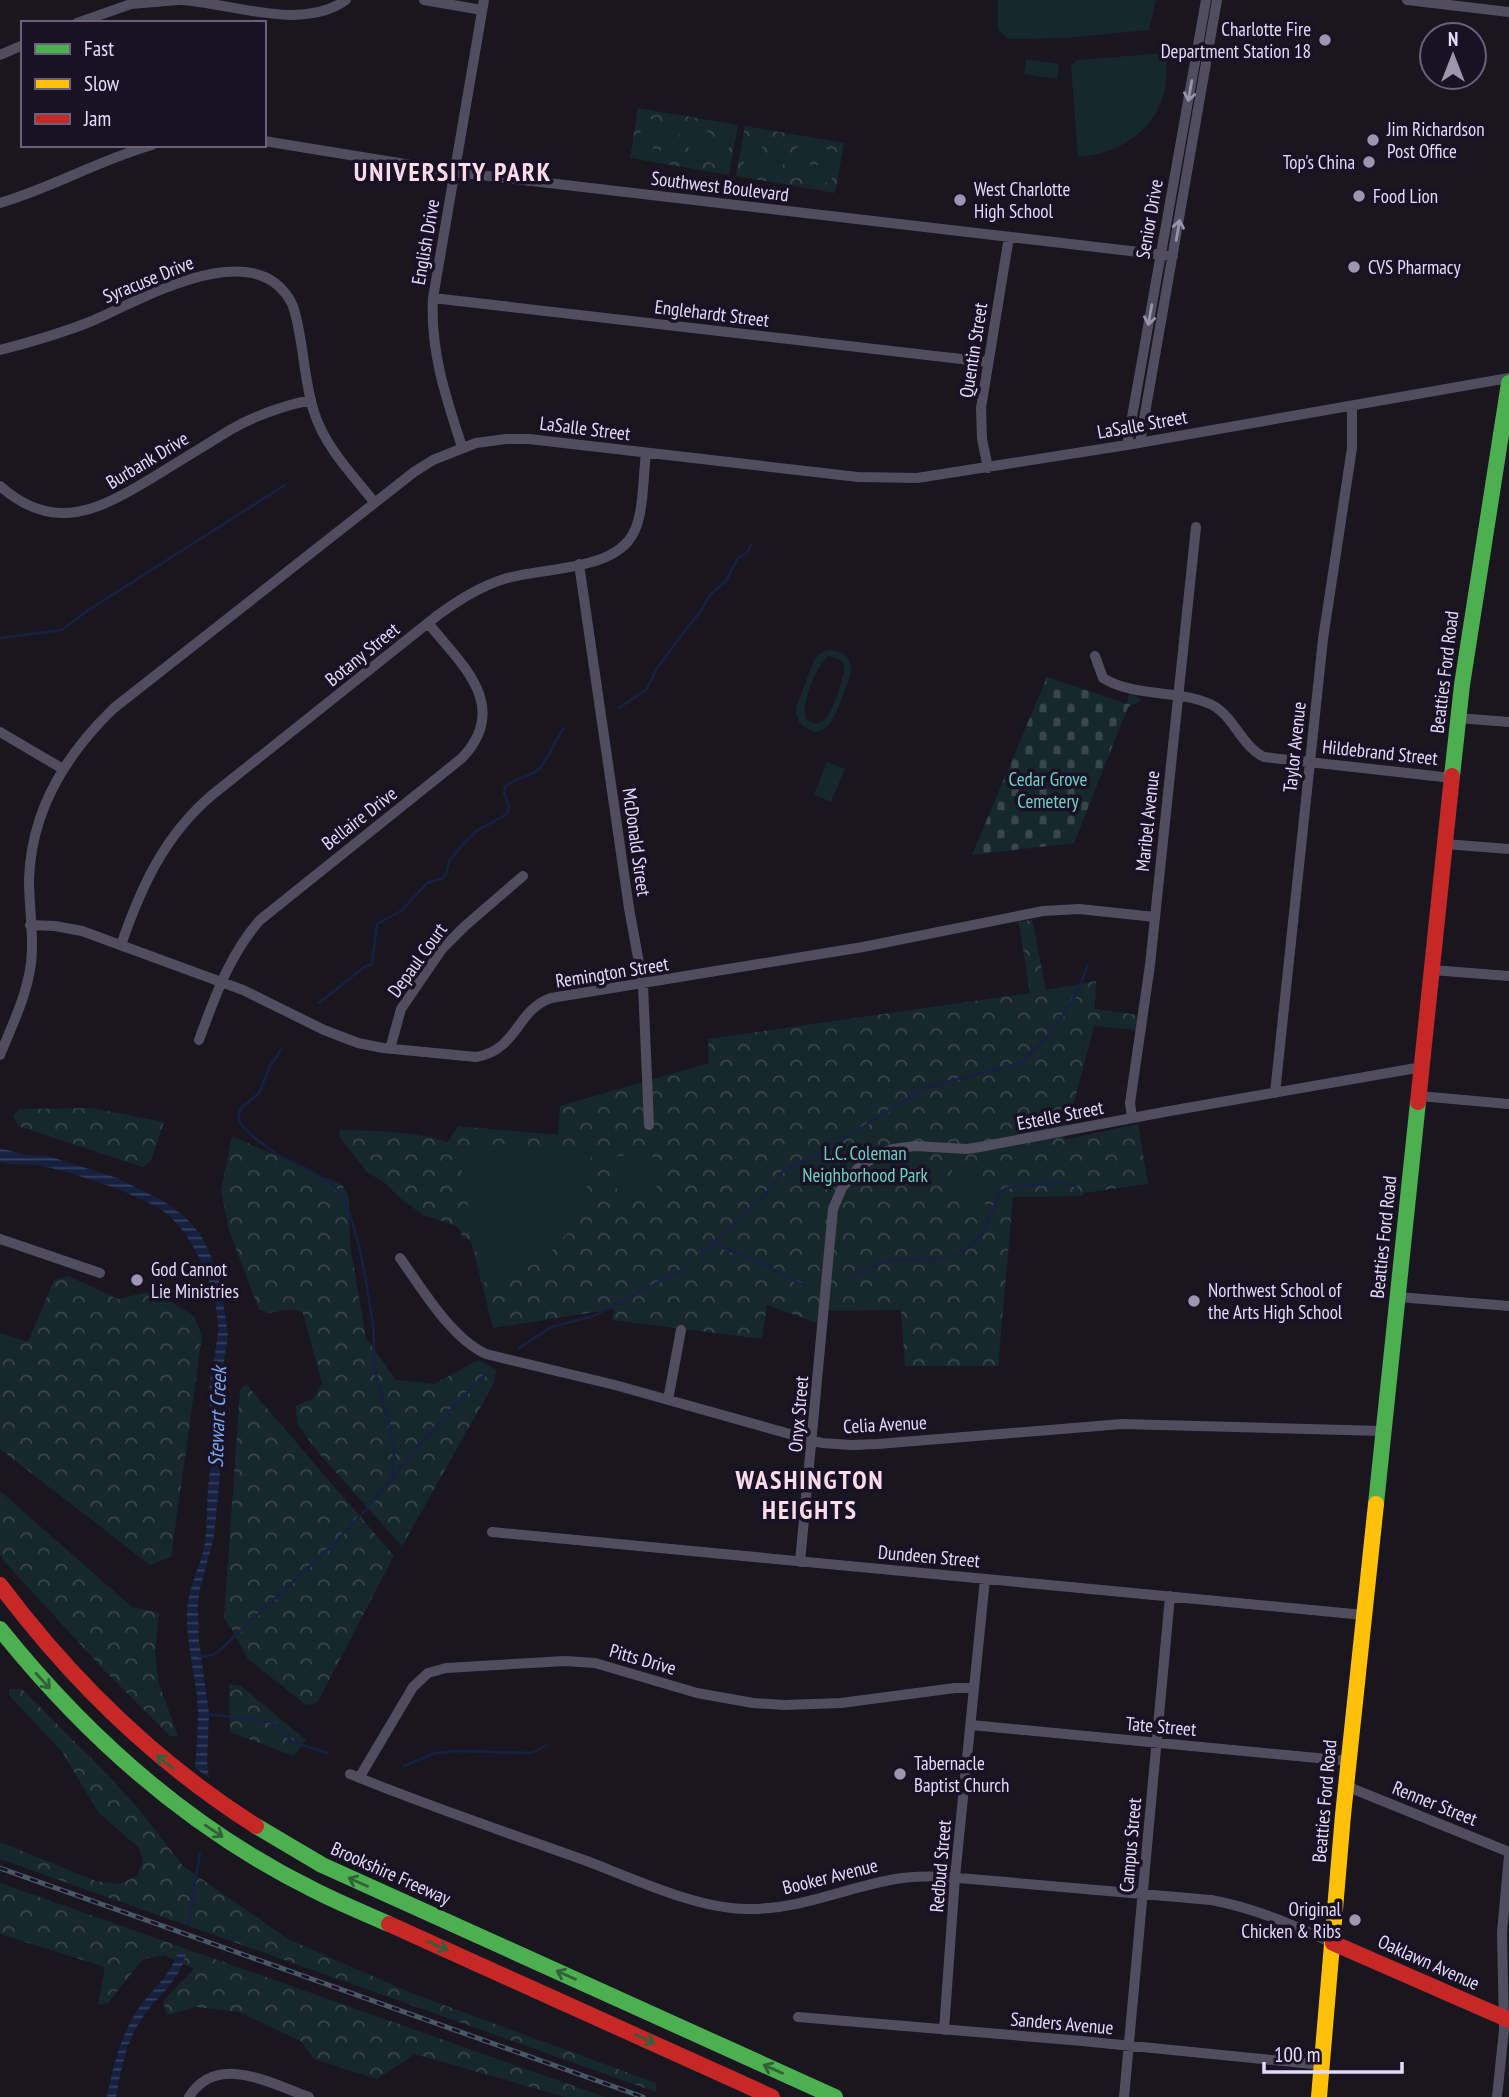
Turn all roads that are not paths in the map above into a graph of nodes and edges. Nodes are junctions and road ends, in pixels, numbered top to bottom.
1 (180, 0) edge
2 (346, 0) edge
3 (424, 0) edge
4 (1206, 0) edge
5 (1217, 0) edge
6 (1407, 0) edge
7 (110, 5) edge
8 (483, 5) edge
9 (1509, 12) edge
10 (81, 21) edge
11 (21, 46) edge
12 (0, 55) edge
13 (266, 141) edge
14 (146, 147) edge
15 (454, 172) junction
16 (0, 203) edge
17 (1009, 237) junction
18 (1161, 255) junction
19 (1173, 256) junction
20 (433, 298) junction
21 (0, 350) edge
22 (987, 362) junction
23 (1509, 381) edge
24 (311, 400) junction
25 (1352, 407) junction
26 (1140, 442) junction
27 (1127, 445) junction
28 (462, 447) junction
29 (646, 453) junction
30 (988, 468) junction
31 (2, 493) edge
32 (374, 502) junction
33 (1196, 527) dead end
34 (579, 564) junction
35 (428, 623) junction
36 (1095, 656) dead end
37 (1178, 697) junction
38 (1458, 718) junction
39 (1509, 722) edge
40 (0, 732) edge
41 (1310, 762) junction
42 (62, 769) junction
43 (1452, 778) junction
44 (1445, 844) junction
45 (1509, 849) edge
46 (523, 876) dead end
47 (1155, 917) junction
48 (30, 925) junction
49 (121, 945) junction
50 (1432, 970) junction
51 (1509, 976) edge
52 (221, 982) junction
53 (643, 985) junction
54 (199, 1040) dead end
55 (2, 1043) edge
56 (390, 1049) junction
57 (0, 1055) edge
58 (1422, 1067) junction
59 (1275, 1093) junction
60 (1419, 1096) junction
61 (1509, 1104) edge
62 (1132, 1118) junction
63 (649, 1125) dead end
64 (0, 1239) edge
65 (400, 1258) dead end
66 (100, 1273) dead end
67 (1398, 1297) junction
68 (1509, 1306) edge
69 (824, 1311) joint
70 (681, 1330) dead end
71 (668, 1400) junction
72 (1384, 1431) junction
73 (813, 1441) junction
74 (492, 1532) dead end
75 (800, 1562) junction
76 (985, 1579) junction
77 (0, 1585) edge
78 (1170, 1596) junction
79 (1364, 1615) junction
80 (0, 1629) edge
81 (974, 1688) junction
82 (971, 1725) junction
83 (1157, 1743) junction
84 (1349, 1761) junction
85 (354, 1776) joint
86 (1346, 1786) junction
87 (1509, 1854) edge
88 (955, 1877) junction
89 (1143, 1894) junction
90 (1333, 1943) junction
91 (798, 2017) dead end
92 (1506, 2018) edge
93 (944, 2030) junction
94 (1128, 2046) junction
95 (1322, 2065) junction
96 (189, 2097) edge
97 (309, 2097) edge
98 (772, 2097) edge
99 (835, 2097) edge
100 (1124, 2097) edge
101 (1319, 2097) edge
102 (1497, 2097) edge

1 - 2 street
1 - 7 street
3 - 8 street
4 -> 18 street, Senior Drive
19 -> 5 street, Senior Drive
6 - 9 street
7 - 10 street
8 - 15 street, English Drive
11 - 12 street
13 - 15 street, Southwest Boulevard
14 - 16 street
15 - 17 street, Southwest Boulevard
15 - 20 street, English Drive
17 - 18 street, Southwest Boulevard
17 - 22 street, Quentin Street
18 - 19 street, Southwest Boulevard
18 -> 27 street, Senior Drive
19 - 26 street, Senior Drive
20 - 22 street, Englehardt Street
20 - 28 street, English Drive
21 - 24 street, Syracuse Drive
22 - 30 street, Quentin Street
23 - 25 street, LaSalle Street
23 - 38 main road, Beatties Ford Road
24 - 31 street, Burbank Drive
24 - 32 street, Syracuse Drive
25 - 26 street, LaSalle Street
25 - 41 street, Taylor Avenue
26 - 27 street, LaSalle Street
27 - 30 street, LaSalle Street
28 - 29 street, LaSalle Street
28 - 32 street, LaSalle Street
29 - 30 street, LaSalle Street
29 - 34 street, Botany Street
32 - 42 street, LaSalle Street
33 - 37 street, Maribel Avenue
34 - 35 street, Botany Street
34 - 53 street, McDonald Street
35 - 49 street, Botany Street
35 - 52 street, Bellaire Drive
36 - 37 street, Hildebrand Street
37 - 41 street, Hildebrand Street
37 - 47 street, Maribel Avenue
38 - 39 street
38 - 43 main road, Beatties Ford Road
40 - 42 street
41 - 43 street, Hildebrand Street
41 - 59 street, Taylor Avenue
42 - 48 street, LaSalle Street
43 - 44 main road, Beatties Ford Road
44 - 45 street
44 - 50 main road, Beatties Ford Road
46 - 56 street, Depaul Court
47 - 53 street, Remington Street
47 - 62 street, Maribel Avenue
48 - 49 street, Remington Street
48 - 55 street, LaSalle Street
49 - 52 street, Remington Street
50 - 51 street
50 - 58 main road, Beatties Ford Road
52 - 54 street, Bellaire Drive
52 - 56 street, Remington Street
53 - 56 street, Remington Street
53 - 63 street, McDonald Street
55 - 57 street, LaSalle Street
58 - 59 street, Estelle Street
58 - 60 main road, Beatties Ford Road
59 - 62 street, Estelle Street
60 - 61 street
60 - 67 main road, Beatties Ford Road
62 - 69 street, Estelle Street
64 - 66 street
65 - 71 street, Celia Avenue
67 - 68 street
67 - 72 main road, Beatties Ford Road
69 - 73 street, Onyx Street
70 - 71 street
71 - 73 street, Celia Avenue
72 - 73 street, Celia Avenue
72 - 79 main road, Beatties Ford Road
73 - 75 street, Onyx Street
74 - 75 street, Dundeen Street
75 - 76 street, Dundeen Street
76 - 78 street, Dundeen Street
76 - 81 street, Redbud Street
99 -> 77 main road, Brookshire Freeway
78 - 79 street, Dundeen Street
78 - 83 street, Campus Street
79 - 84 main road, Beatties Ford Road
80 -> 98 main road
81 - 82 street, Redbud Street
81 - 85 street, Pitts Drive
82 - 83 street, Tate Street
82 - 88 street, Redbud Street
83 - 84 street, Tate Street
83 - 89 street, Campus Street
84 - 86 main road, Beatties Ford Road
85 - 88 street, Booker Avenue
86 - 87 street, Renner Street
86 - 90 main road, Beatties Ford Road
87 - 92 street
88 - 89 street, Booker Avenue
88 - 93 street, Redbud Street
89 - 90 street, Booker Avenue
89 - 94 street, Campus Street
90 - 92 main road, Oaklawn Avenue
90 - 95 main road, Beatties Ford Road
91 - 93 street, Sanders Avenue
92 - 102 street
93 - 94 street, Sanders Avenue
94 - 95 street, Sanders Avenue
94 - 100 street, Campus Street
95 - 101 main road, Beatties Ford Road
96 - 97 street

